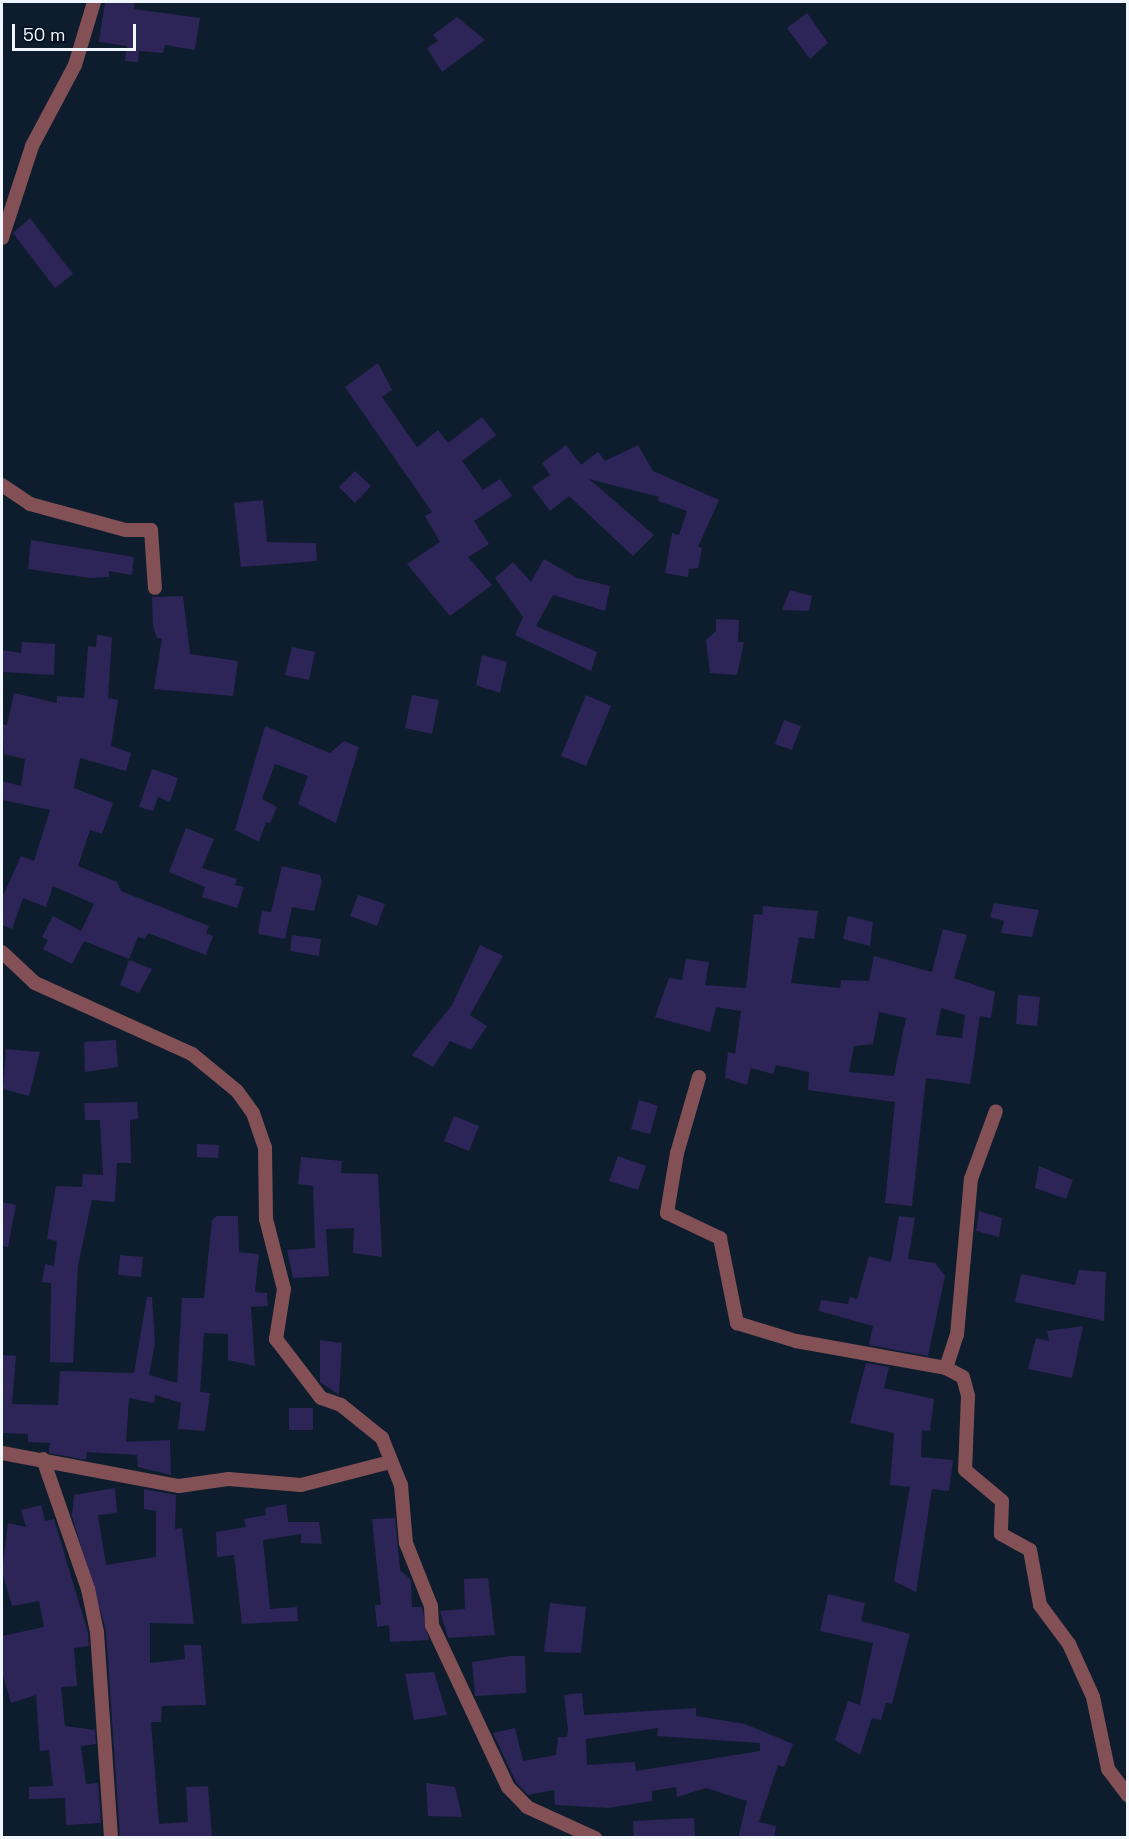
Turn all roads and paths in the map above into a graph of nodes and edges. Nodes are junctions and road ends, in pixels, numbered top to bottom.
1 (94, 2) edge
2 (2, 238) edge
3 (2, 485) edge
4 (155, 588) dead end
5 (2, 952) edge
6 (699, 1077) dead end
7 (996, 1111) dead end
8 (946, 1368) junction
9 (2, 1453) edge
10 (43, 1459) junction
11 (390, 1462) junction
12 (1128, 1796) edge
13 (111, 1838) edge
14 (595, 1838) edge

1 - 2 street
3 - 4 street
5 - 11 street
6 - 8 street
7 - 8 street
8 - 12 street
9 - 10 street
10 - 11 street
10 - 13 street
11 - 14 street

